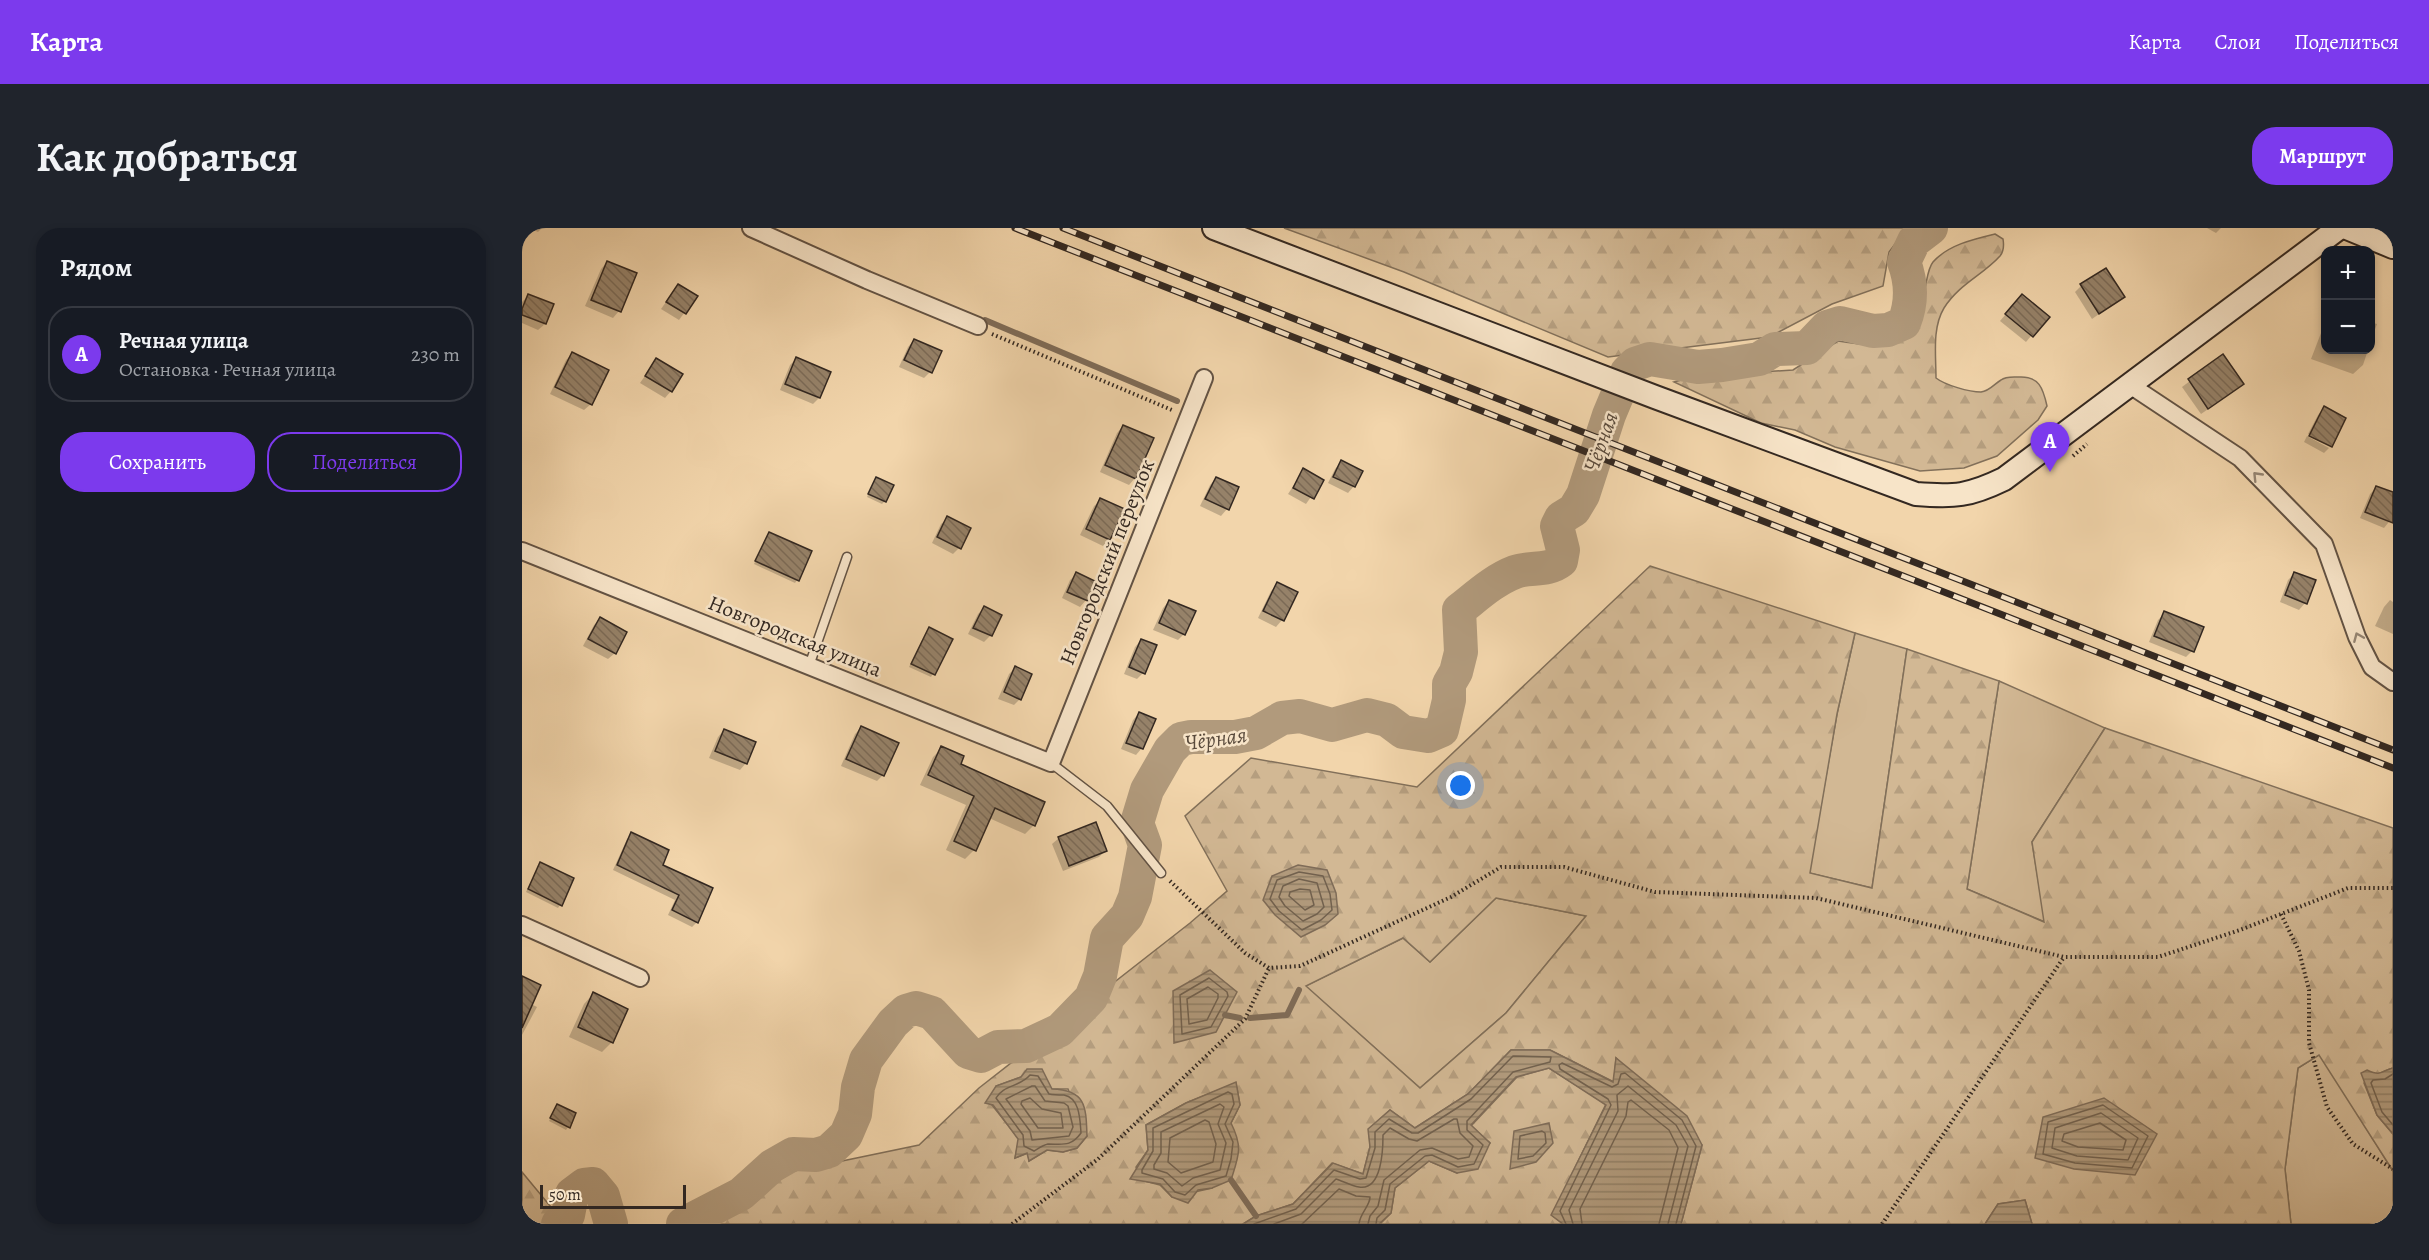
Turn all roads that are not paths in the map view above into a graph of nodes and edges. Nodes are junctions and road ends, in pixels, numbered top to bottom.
1 (751, 228) edge
2 (1214, 228) edge
3 (2339, 228) edge
4 (2347, 228) edge
5 (2393, 247) edge
6 (978, 331) road end
7 (1204, 378) dead end
8 (2130, 385) junction
9 (522, 551) edge
10 (848, 557) dead end
11 (809, 666) junction
12 (2393, 682) edge
13 (1051, 763) junction
14 (1161, 873) road end
15 (522, 925) edge
16 (640, 978) dead end

1 - 6 street
2 - 8 street
3 - 8 street
4 - 5 street
7 - 13 street, Новгородский переулок
12 -> 8 street
9 - 11 street, Новгородская улица
10 - 11 lane
11 - 13 street, Новгородская улица
13 - 14 lane
15 - 16 street

